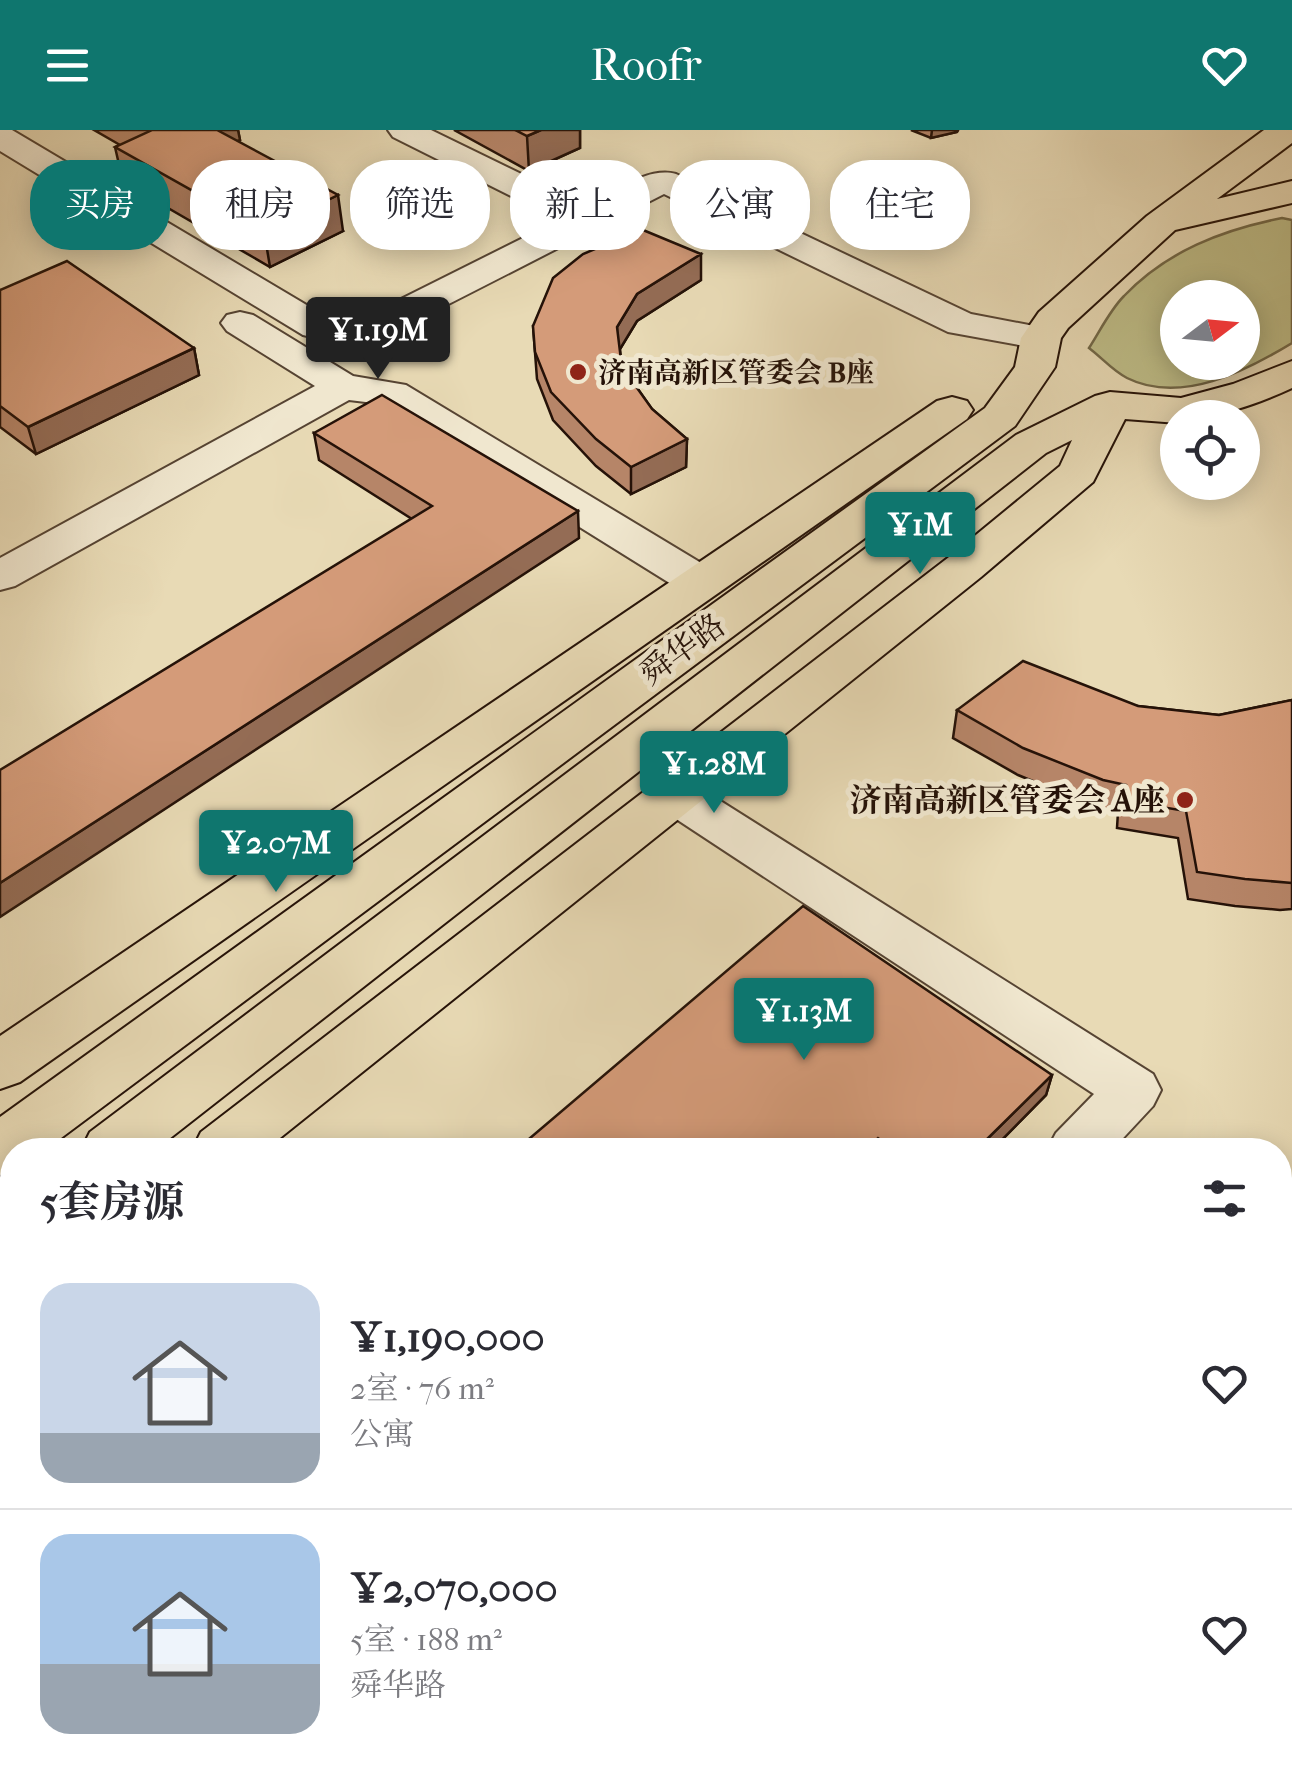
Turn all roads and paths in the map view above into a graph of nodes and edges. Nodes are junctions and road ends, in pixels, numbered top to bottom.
1 (405, 130) edge
2 (1286, 130) edge
3 (0, 137) edge
4 (0, 174) edge
5 (510, 182) edge
6 (650, 188) edge
7 (1292, 192) edge
8 (1244, 204) junction
9 (1292, 206) edge
10 (1160, 224) junction
11 (526, 250) edge
12 (1038, 353) junction
13 (1292, 373) edge
14 (343, 387) junction
15 (1110, 405) junction
16 (0, 576) edge
17 (700, 582) junction
18 (675, 795) junction
19 (0, 1066) edge
20 (16, 1138) edge
21 (127, 1138) edge
22 (237, 1138) edge
23 (1087, 1138) edge

1 - 5 street
2 - 10 main road
3 - 11 street
4 - 14 street
6 - 12 street
7 - 8 main road, 舜华路
8 - 9 main road
8 - 10 main road, 舜华路
10 - 12 main road, 舜华路
12 - 15 main road
12 - 17 main road
12 - 20 main road, 舜华路
13 - 15 main road
14 - 16 street
14 - 17 street
15 - 18 main road
15 - 21 main road, 舜华路
17 - 19 main road
18 - 22 main road
18 - 23 street

